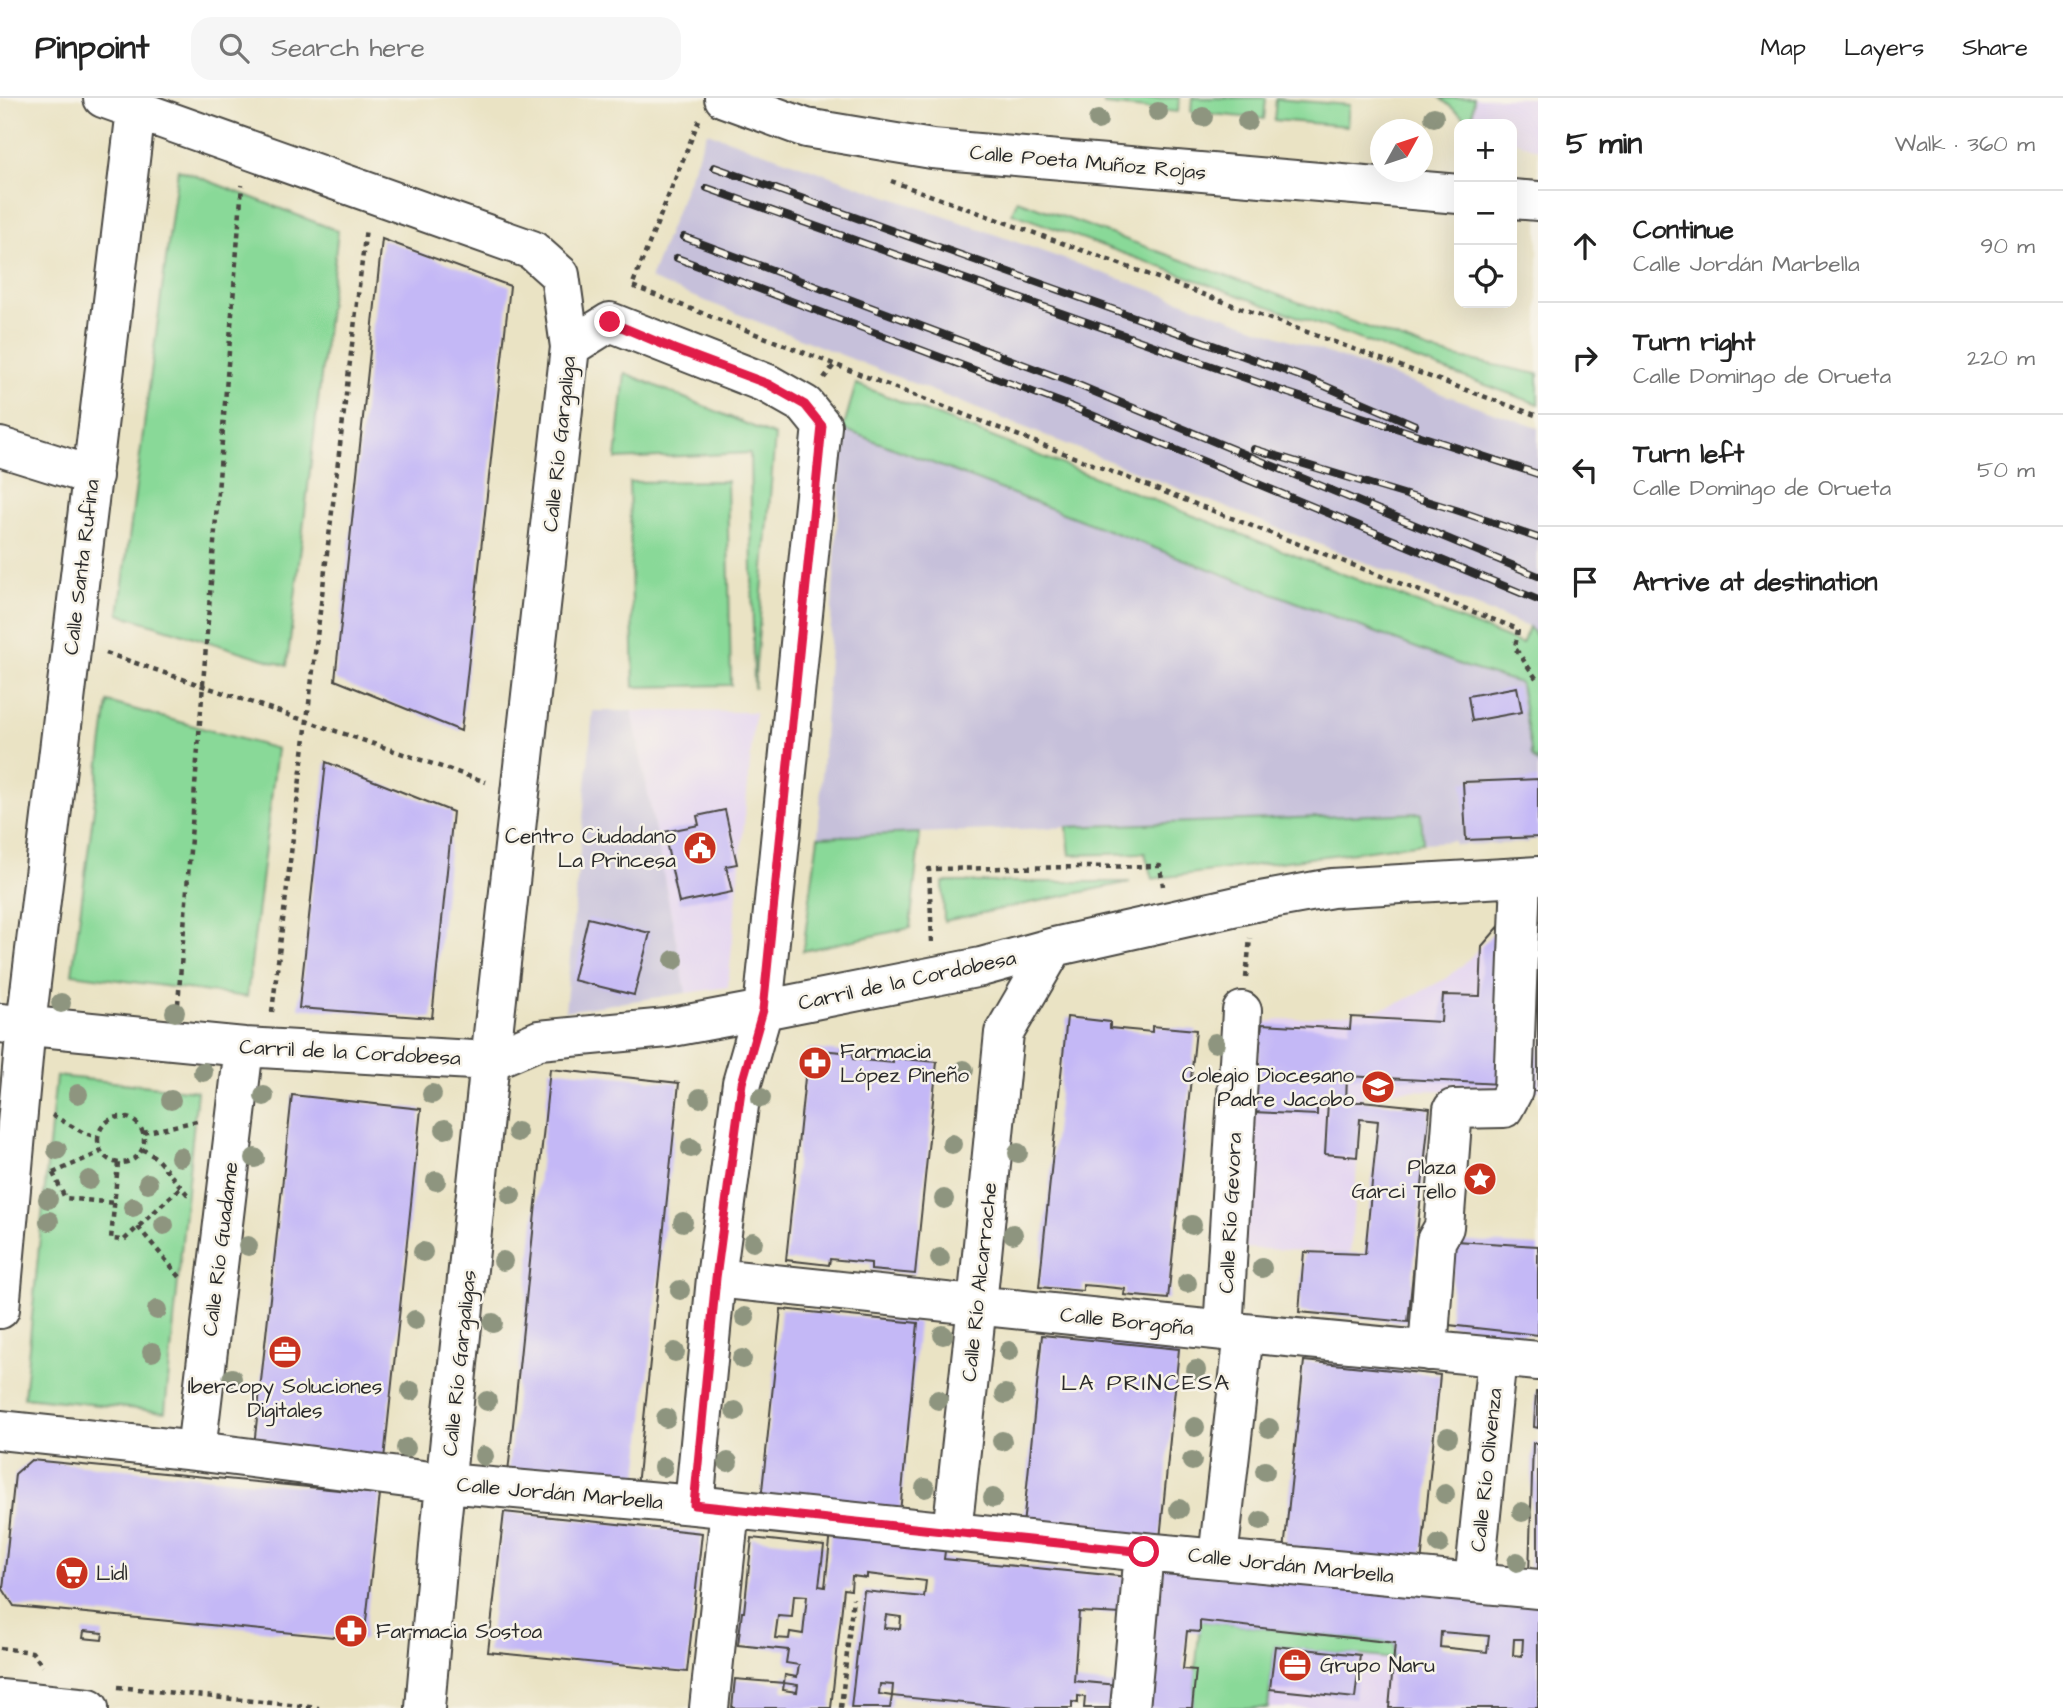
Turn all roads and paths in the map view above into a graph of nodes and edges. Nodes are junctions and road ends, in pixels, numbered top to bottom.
1 (120, 104) edge
2 (713, 106) edge
3 (245, 148) junction
4 (886, 180) dead end
5 (370, 193) junction
6 (1454, 194) edge
7 (1517, 199) edge
8 (1538, 201) edge
9 (570, 347) junction
10 (1538, 416) edge
11 (0, 447) edge
12 (93, 476) junction
13 (72, 642) junction
14 (1538, 681) edge
15 (203, 685) junction
16 (308, 722) junction
17 (520, 794) junction
18 (1530, 876) edge
19 (1255, 902) junction
20 (1168, 922) junction
21 (932, 943) dead end
22 (1054, 947) junction
23 (981, 967) junction
24 (763, 1010) junction
25 (1242, 1011) joint
26 (13, 1024) edge
27 (1004, 1033) junction
28 (175, 1040) junction
29 (256, 1047) junction
30 (490, 1060) junction
31 (48, 1114) dead end
32 (197, 1121) dead end
33 (143, 1133) junction
34 (98, 1137) junction
35 (142, 1150) junction
36 (101, 1152) junction
37 (118, 1163) junction
38 (53, 1173) junction
39 (19, 1185) edge
40 (181, 1187) junction
41 (189, 1194) dead end
42 (115, 1203) junction
43 (138, 1227) junction
44 (180, 1277) dead end
45 (716, 1278) junction
46 (977, 1305) junction
47 (0, 1309) edge
48 (1234, 1332) junction
49 (1428, 1351) junction
50 (1497, 1357) junction
51 (1538, 1361) edge
52 (0, 1430) edge
53 (196, 1451) junction
54 (446, 1483) junction
55 (712, 1507) junction
56 (952, 1532) junction
57 (1144, 1552) junction
58 (1218, 1558) junction
59 (1474, 1583) junction
60 (1538, 1590) edge
61 (853, 1598) dead end
62 (0, 1648) edge
63 (47, 1671) dead end
64 (98, 1697) edge
65 (0, 1699) edge
66 (319, 1708) edge
67 (425, 1708) edge
68 (709, 1708) edge
69 (841, 1708) edge
70 (1130, 1708) edge

1 - 3 street, Calle Río Gargaliga
1 - 12 street, Calle Santa Rufina
2 - 6 street, Calle Poeta Muñoz Rojas
2 - 14 path
3 - 5 street, Calle Río Gargaliga
3 - 15 path
4 - 10 path
5 - 9 street, Calle Río Gargaliga
5 - 16 path
7 - 8 street
9 - 17 street, Calle Río Gargaliga
9 - 24 street
11 - 12 street
12 - 13 street, Calle Santa Rufina
13 - 15 path
13 - 26 street, Calle Santa Rufina
15 - 16 path
15 - 28 path
16 - 17 path
16 - 29 path
17 - 30 street, Calle Río Gargaliga
18 - 19 street, Carril de la Cordobesa
18 - 49 street
19 - 20 street, Carril de la Cordobesa
19 - 25 path
20 - 21 path
20 - 22 street, Carril de la Cordobesa
22 - 23 street, Carril de la Cordobesa
22 - 27 street, Calle Río Alcarrache
23 - 24 street, Carril de la Cordobesa
23 - 27 street, Calle Río Alcarrache
24 - 30 street, Carril de la Cordobesa
24 - 45 street
25 - 48 street, Calle Río Gevora
26 - 28 street, Carril de la Cordobesa
26 - 39 street, Calle Santa Rufina
27 - 46 street, Calle Río Alcarrache
28 - 29 street, Carril de la Cordobesa
29 - 30 street, Carril de la Cordobesa
29 - 53 street, Calle Río Guadame
30 - 54 street, Calle Río Gargaligas
31 - 34 path
32 - 33 path
33 - 34 path
33 - 35 path
34 - 36 path
35 - 37 path
35 - 40 path
36 - 37 path
36 - 38 path
37 - 42 path
38 - 39 path
38 - 42 path
39 - 47 street, Calle Santa Rufina
40 - 41 path
40 - 43 path
42 - 43 path
43 - 44 path
45 - 46 street, Calle Borgoña
45 - 55 street
46 - 48 street, Calle Borgoña
46 - 56 street, Calle Río Alcarrache
48 - 49 street, Calle Borgoña
48 - 58 street, Calle Río Gevora
49 - 50 street, Calle Borgoña
50 - 51 street, Calle Borgoña
50 - 59 street, Calle Río Olivenza
52 - 53 street, Calle Jordán Marbella
53 - 54 street, Calle Jordán Marbella
54 - 55 street, Calle Jordán Marbella
54 - 67 street, Calle Río Gargaligas
55 - 56 street, Calle Jordán Marbella
55 - 68 street
56 - 57 street, Calle Jordán Marbella
57 - 58 street, Calle Jordán Marbella
57 - 70 street
58 - 59 street, Calle Jordán Marbella
59 - 60 street, Calle Jordán Marbella
61 - 69 path
62 - 63 path
64 - 65 street
64 - 66 path

